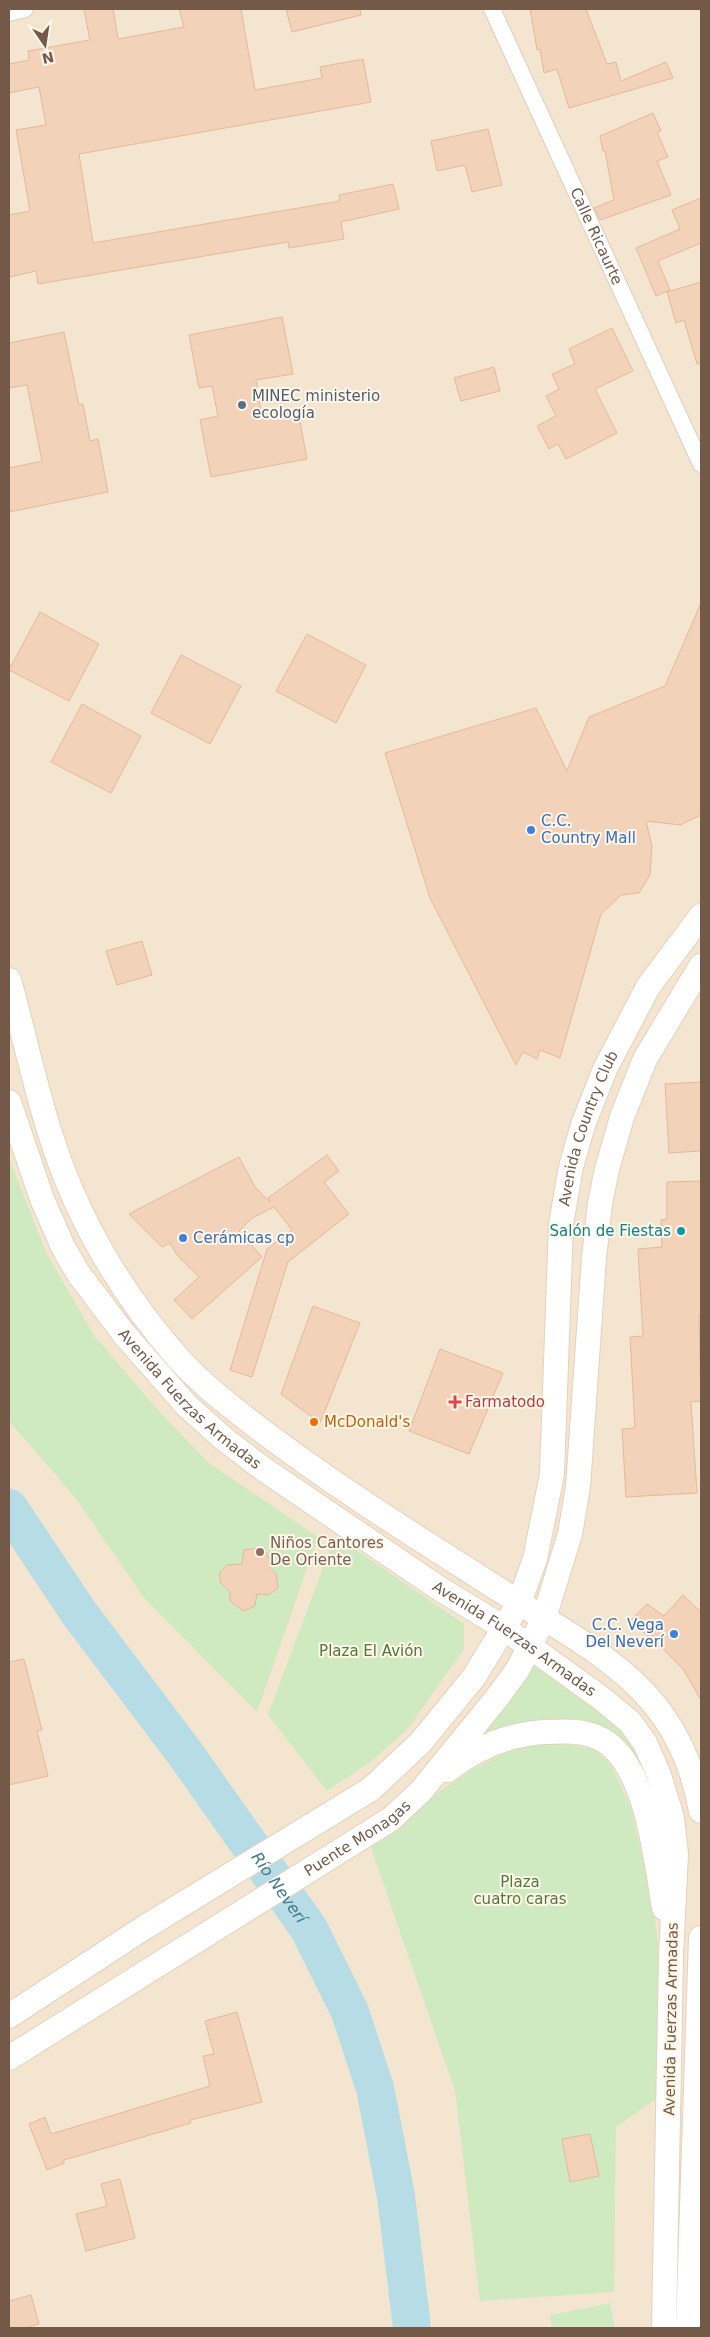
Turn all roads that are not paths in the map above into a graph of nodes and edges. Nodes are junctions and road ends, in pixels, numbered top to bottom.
1 (25, 9) edge
2 (492, 9) edge
3 (9, 13) edge
4 (701, 464) edge
5 (701, 916) edge
6 (701, 966) edge
7 (9, 980) edge
8 (9, 1102) edge
9 (519, 1603) junction
10 (544, 1618) junction
11 (504, 1628) junction
12 (530, 1646) junction
13 (421, 1791) junction
14 (701, 1811) edge
15 (701, 1938) edge
16 (671, 1956) junction
17 (9, 2016) edge
18 (12, 2058) edge
19 (664, 2328) edge
20 (688, 2328) edge

1 - 3 street
2 - 4 street, Calle Ricaurte
5 - 9 street, Avenida Country Club
6 - 10 street, Avenida Country Club
7 - 9 street, Avenida Fuerzas Armadas
8 - 11 street, Avenida Fuerzas Armadas
9 - 10 street, Avenida Fuerzas Armadas
9 - 11 street
10 - 12 street, Puente Monagas
10 - 14 street, Avenida Fuerzas Armadas
11 - 12 street, Avenida Fuerzas Armadas
11 - 17 street
12 - 13 street, Puente Monagas
12 - 16 street, Avenida Fuerzas Armadas
13 - 16 street
13 - 18 street, Puente Monagas
15 - 20 street, Avenida Fuerzas Armadas
16 - 19 street, Avenida Fuerzas Armadas

